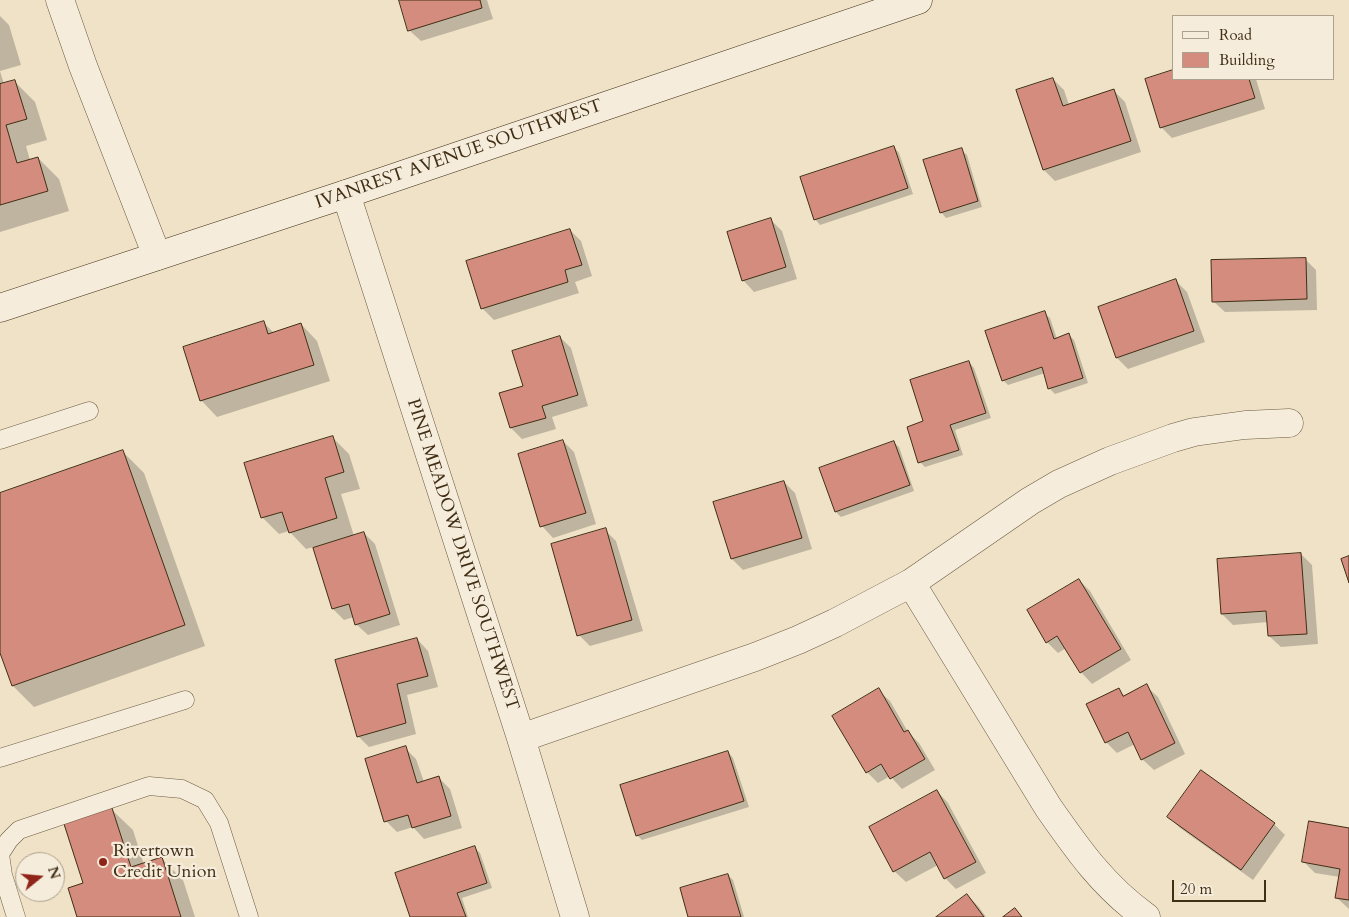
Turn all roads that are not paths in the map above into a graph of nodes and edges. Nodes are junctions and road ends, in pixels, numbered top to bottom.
1 (60, 0) edge
2 (918, 0) edge
3 (346, 194) junction
4 (157, 256) junction
5 (0, 308) edge
6 (89, 411) dead end
7 (1289, 423) dead end
8 (0, 440) edge
9 (911, 583) junction
10 (185, 700) dead end
11 (520, 738) junction
12 (0, 758) edge
13 (2, 876) edge
14 (16, 917) edge
15 (249, 917) edge
16 (575, 917) edge
17 (1146, 917) edge

1 - 4 street
2 - 3 street, IVANREST AVENUE SOUTHWEST
3 - 4 street, IVANREST AVENUE SOUTHWEST
3 - 11 street, PINE MEADOW DRIVE SOUTHWEST
4 - 5 street, IVANREST AVENUE SOUTHWEST
6 - 8 lane
7 - 9 street
9 - 11 street
9 - 17 street
10 - 12 lane
11 - 16 street, PINE MEADOW DRIVE SOUTHWEST
13 - 14 lane
13 - 15 lane

